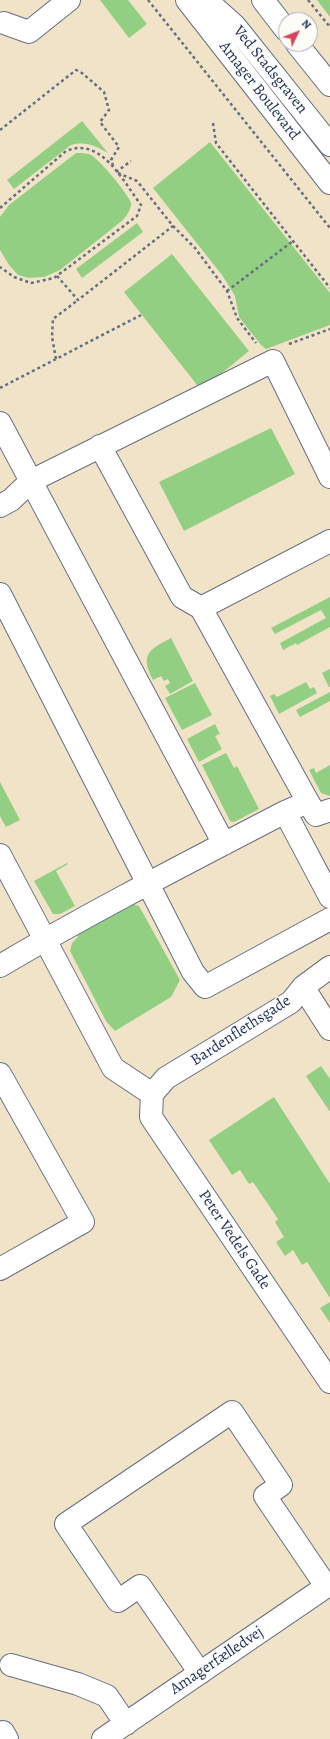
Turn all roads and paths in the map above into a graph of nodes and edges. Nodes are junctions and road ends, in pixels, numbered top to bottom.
1 (69, 0) edge
2 (148, 0) edge
3 (187, 0) edge
4 (206, 0) edge
5 (263, 0) edge
6 (308, 0) edge
7 (278, 20) edge
8 (1, 22) edge
9 (330, 28) edge
10 (303, 52) edge
11 (330, 85) edge
12 (213, 122) dead end
13 (0, 130) edge
14 (330, 145) edge
15 (131, 161) dead end
16 (116, 172) junction
17 (330, 182) edge
18 (0, 208) edge
19 (173, 226) junction
20 (330, 228) edge
21 (293, 241) junction
22 (0, 267) edge
23 (57, 276) junction
24 (330, 288) edge
25 (226, 291) junction
26 (78, 300) junction
27 (142, 315) dead end
28 (330, 329) edge
29 (271, 357) junction
30 (56, 359) junction
31 (0, 388) edge
32 (0, 423) edge
33 (100, 446) junction
34 (330, 477) edge
35 (31, 481) junction
36 (0, 506) edge
37 (330, 541) edge
38 (0, 594) edge
39 (201, 608) junction
40 (308, 802) junction
41 (330, 810) edge
42 (285, 812) junction
43 (224, 844) junction
44 (0, 855) edge
45 (148, 883) junction
46 (330, 897) edge
47 (330, 919) edge
48 (45, 939) junction
49 (0, 966) edge
50 (330, 967) edge
51 (303, 987) junction
52 (330, 1029) edge
53 (0, 1074) edge
54 (152, 1094) junction
55 (0, 1269) edge
56 (330, 1382) edge
57 (328, 1585) edge
58 (11, 1665) dead end
59 (200, 1673) junction
60 (126, 1724) junction
61 (103, 1739) edge

1 - 8 street
2 - 20 path
3 - 17 street, Amager Boulevard
4 - 14 street, Ved Stadsgraven
5 - 7 street
6 - 9 path
10 - 11 street
12 - 21 path
13 - 16 path
15 - 16 path
16 - 18 path
16 - 19 path
16 - 23 path
19 - 25 path
19 - 26 path
21 - 24 path
21 - 25 path
22 - 23 path
23 - 26 path
25 - 29 path
26 - 30 path
27 - 30 path
28 - 29 path
29 - 33 street
29 - 34 street
30 - 31 path
32 - 35 street
33 - 35 street
33 - 39 street
35 - 36 street
35 - 43 street
37 - 39 street
38 - 45 street
39 - 40 street
40 - 41 street
40 - 42 street
42 - 43 street
42 - 46 street
43 - 45 street
44 - 48 street
45 - 47 street
45 - 48 street
48 - 49 street
48 - 54 street
50 - 51 street, Bardenflethsgade
51 - 52 street
51 - 54 street, Bardenflethsgade
53 - 55 street
54 - 56 street, Peter Vedels Gade
57 - 59 street, Amagerfælledvej
57 - 59 street
58 - 60 street
59 - 60 street, Amagerfælledvej
60 - 61 street, Amagerfælledvej

